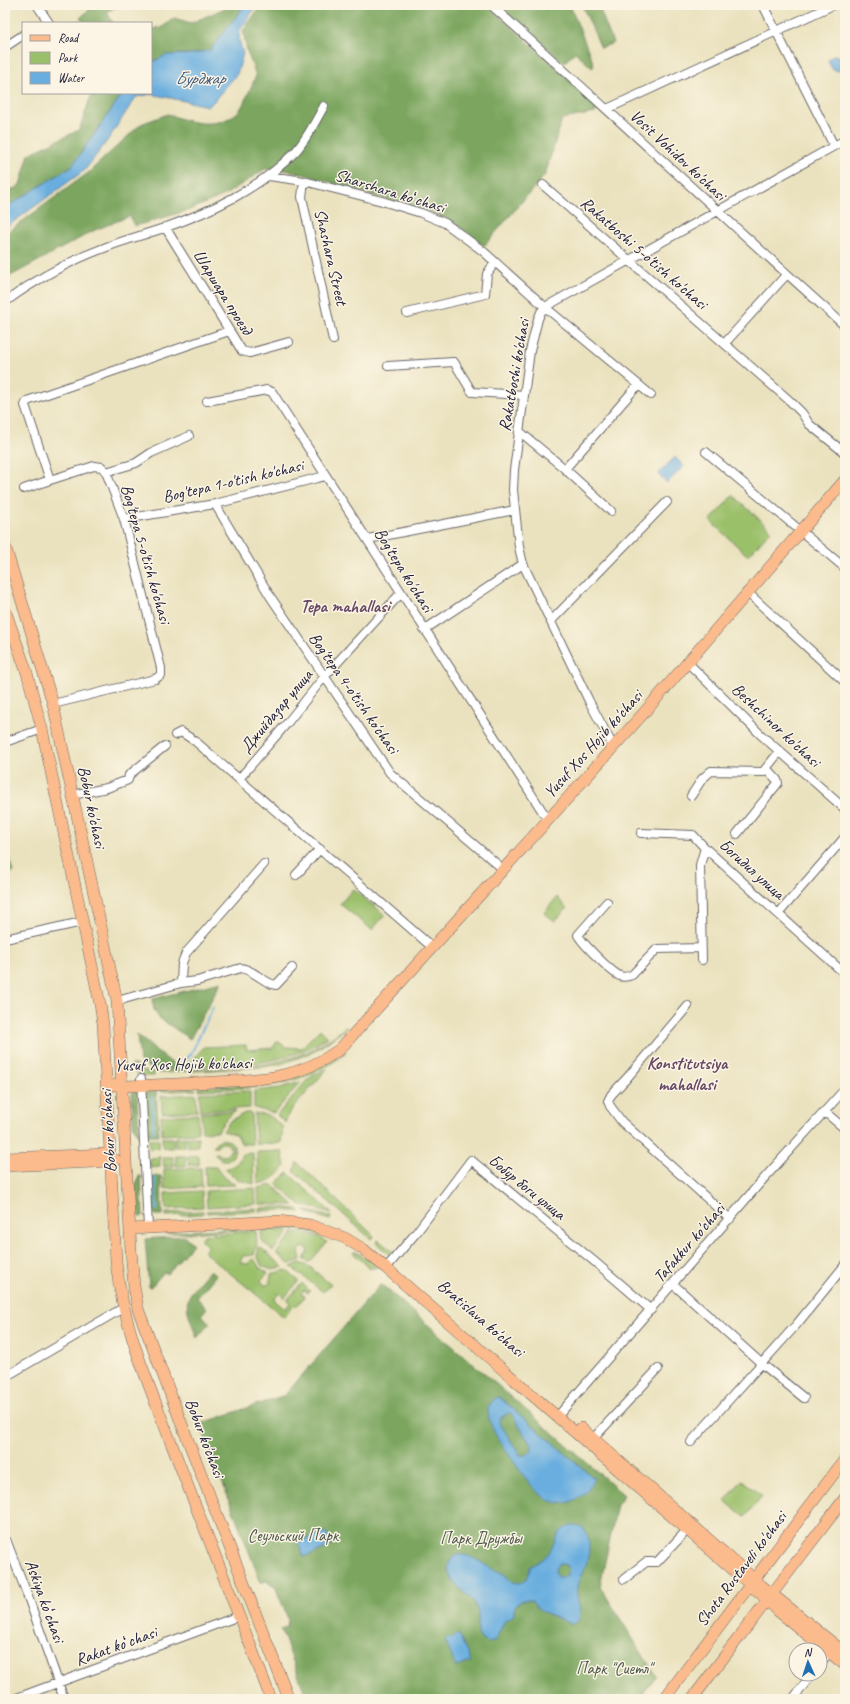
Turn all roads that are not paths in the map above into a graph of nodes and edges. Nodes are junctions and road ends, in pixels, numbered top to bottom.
1 (37, 5) edge
2 (491, 5) edge
3 (763, 5) edge
4 (832, 5) edge
5 (45, 22) edge
6 (776, 31) junction
7 (22, 36) edge
8 (5, 47) edge
9 (324, 106) dead end
10 (607, 109) junction
11 (845, 140) edge
12 (834, 146) junction
13 (268, 176) junction
14 (304, 181) junction
15 (543, 185) dead end
16 (717, 212) junction
17 (165, 228) junction
18 (630, 261) junction
19 (495, 262) junction
20 (787, 274) junction
21 (5, 302) edge
22 (545, 307) junction
23 (407, 314) dead end
24 (845, 326) edge
25 (229, 331) junction
26 (334, 340) dead end
27 (289, 342) dead end
28 (725, 343) junction
29 (388, 366) dead end
30 (638, 385) junction
31 (524, 395) junction
32 (651, 395) dead end
33 (207, 401) dead end
34 (519, 431) junction
35 (189, 436) dead end
36 (706, 452) dead end
37 (845, 453) edge
38 (565, 469) junction
39 (106, 472) junction
40 (325, 476) junction
41 (50, 480) junction
42 (845, 480) edge
43 (24, 489) dead end
44 (667, 502) dead end
45 (215, 504) junction
46 (515, 510) junction
47 (612, 510) dead end
48 (124, 519) junction
49 (801, 531) junction
50 (368, 539) junction
51 (5, 546) edge
52 (523, 564) junction
53 (845, 568) edge
54 (747, 592) junction
55 (401, 593) junction
56 (5, 610) edge
57 (551, 621) junction
58 (424, 630) junction
59 (687, 662) junction
60 (324, 677) junction
61 (845, 682) edge
62 (53, 704) junction
63 (42, 729) junction
64 (175, 735) dead end
65 (5, 742) edge
66 (165, 746) dead end
67 (613, 746) junction
68 (780, 751) junction
69 (766, 768) junction
70 (239, 779) junction
71 (72, 795) junction
72 (691, 796) dead end
73 (845, 809) edge
74 (548, 820) junction
75 (641, 833) dead end
76 (737, 834) dead end
77 (845, 837) edge
78 (705, 848) junction
79 (320, 849) junction
80 (85, 859) junction
81 (69, 862) junction
82 (264, 864) dead end
83 (503, 869) junction
84 (296, 875) dead end
85 (608, 902) dead end
86 (779, 913) junction
87 (82, 922) junction
88 (5, 939) edge
89 (432, 947) junction
90 (701, 948) junction
91 (702, 960) dead end
92 (292, 968) dead end
93 (845, 974) edge
94 (181, 983) junction
95 (117, 1001) junction
96 (688, 1006) dead end
97 (141, 1082) junction
98 (122, 1083) junction
99 (106, 1084) junction
100 (845, 1089) edge
101 (825, 1112) junction
102 (845, 1130) edge
103 (126, 1156) junction
104 (5, 1158) edge
105 (110, 1158) junction
106 (5, 1166) edge
107 (730, 1219) junction
108 (148, 1224) junction
109 (129, 1225) junction
110 (845, 1264) edge
111 (389, 1266) junction
112 (674, 1284) junction
113 (123, 1308) junction
114 (651, 1310) junction
115 (761, 1363) junction
116 (658, 1369) dead end
117 (5, 1377) edge
118 (167, 1385) junction
119 (152, 1391) junction
120 (804, 1398) dead end
121 (560, 1414) junction
122 (591, 1442) junction
123 (691, 1442) dead end
124 (845, 1459) edge
125 (209, 1495) junction
126 (845, 1498) edge
127 (193, 1500) junction
128 (689, 1528) junction
129 (5, 1537) edge
130 (624, 1579) dead end
131 (752, 1582) junction
132 (770, 1597) junction
133 (239, 1616) junction
134 (829, 1652) joint
135 (845, 1653) edge
136 (845, 1665) edge
137 (806, 1682) edge
138 (59, 1683) junction
139 (14, 1699) edge
140 (64, 1699) edge
141 (271, 1699) edge
142 (289, 1699) edge
143 (664, 1699) edge
144 (692, 1699) edge
145 (793, 1699) edge

1 - 5 street
2 - 10 street, Vosit Vohidov ko'chasi
3 - 6 street
4 - 6 street
6 - 10 street
6 - 12 street
7 - 8 street
9 - 13 street
10 - 16 street, Vosit Vohidov ko'chasi
11 - 12 street, Rakatboshi ko'chasi
12 - 16 street, Rakatboshi ko'chasi
13 - 14 street, Sharshara koʻchasi
13 - 17 street
14 - 19 street, Sharshara koʻchasi
14 - 26 street, Shashara Street
15 - 18 street, Rakatboshi 5-o'tish ko'chasi
16 - 18 street, Rakatboshi ko'chasi
16 - 20 street, Vosit Vohidov ko'chasi
17 - 21 street
17 - 25 street, Шаршара проезд
18 - 22 street, Rakatboshi ko'chasi
18 - 28 street, Rakatboshi 5-o'tish ko'chasi
19 - 22 street, Sharshara koʻchasi
19 - 23 street
20 - 24 street, Vosit Vohidov ko'chasi
20 - 28 street
22 - 30 street, Sharshara koʻchasi
22 - 31 street, Rakatboshi ko'chasi
25 - 27 street, Шаршара проезд
25 - 41 street
28 - 37 street, Rakatboshi 5-o'tish ko'chasi
29 - 31 street, Rakatboshi ko'chasi
30 - 32 street, Sharshara koʻchasi
30 - 38 street
31 - 34 street, Rakatboshi ko'chasi
33 - 40 street, Bog'tepa ko'chasi
34 - 38 street
34 - 46 street, Rakatboshi ko'chasi
35 - 39 street
36 - 49 street
38 - 47 street
39 - 41 street, Bog'tepa 5-o'tish ko'chasi
39 - 48 street, Bog'tepa 5-o'tish ko'chasi
40 - 45 street, Bog'tepa 1-o'tish ko'chasi
40 - 50 street, Bog'tepa ko'chasi
41 - 43 street, Bog'tepa 5-o'tish ko'chasi
42 - 49 main road, Yusuf Xos Hojib ko'chasi
44 - 57 street
45 - 48 street, Bog'tepa 1-o'tish ko'chasi
45 - 60 street, Bog'tepa 4-o'tish ko'chasi
46 - 50 street
46 - 52 street, Rakatboshi ko'chasi
48 - 62 street, Bog'tepa 5-o'tish ko'chasi
49 - 53 street
49 - 54 main road, Yusuf Xos Hojib ko'chasi
50 - 55 street, Bog'tepa ko'chasi
51 - 62 main road, Bobur ko'chasi
52 - 57 street, Rakatboshi ko'chasi
52 - 58 street
54 - 59 main road, Yusuf Xos Hojib ko'chasi
54 - 61 street
55 - 58 street, Bog'tepa ko'chasi
55 - 60 street, Джийдазар улица
56 - 63 main road, Bobur ko'chasi
57 - 67 street, Rakatboshi ko'chasi
58 - 74 street, Bog'tepa ko'chasi
59 - 67 main road, Yusuf Xos Hojib ko'chasi
59 - 68 street, Beshchinor ko'chasi
60 - 70 street, Джийдазар улица
60 - 83 street, Bog'tepa 4-o'tish ko'chasi
62 - 71 main road, Bobur ko'chasi
63 - 65 street
63 - 81 main road, Bobur ko'chasi
64 - 70 street
66 - 71 street
67 - 74 main road, Yusuf Xos Hojib ko'chasi
68 - 69 street
68 - 73 street, Beshchinor ko'chasi
69 - 72 street
69 - 76 street
70 - 79 street
71 - 80 main road, Bobur ko'chasi
74 - 83 main road, Yusuf Xos Hojib ko'chasi
75 - 78 street, Богидил улица
77 - 86 street, Богидил улица
78 - 86 street, Богидил улица
78 - 90 street
79 - 84 street
79 - 89 street
80 - 81 main road
80 - 95 main road, Bobur ko'chasi
81 - 87 main road, Bobur ko'chasi
82 - 94 street
83 - 89 main road, Yusuf Xos Hojib ko'chasi
85 - 90 street
86 - 93 street, Богидил улица
87 - 88 street
87 - 99 main road, Bobur ko'chasi
89 - 97 main road, Yusuf Xos Hojib ko'chasi
90 - 91 street
92 - 94 street
94 - 95 street
95 - 98 main road, Bobur ko'chasi
96 - 107 street
97 - 98 main road, Yusuf Xos Hojib ko'chasi
97 - 108 street
98 - 99 main road, Yusuf Xos Hojib ko'chasi
98 - 103 main road, Bobur ko'chasi
99 - 105 main road, Bobur ko'chasi
100 - 101 street, Tafakkur ko'chasi
101 - 102 street
101 - 107 street, Tafakkur ko'chasi
103 - 105 main road
103 - 109 main road, Bobur ko'chasi
104 - 105 main road
105 - 106 main road
105 - 113 main road, Bobur ko'chasi
107 - 112 street, Tafakkur ko'chasi
108 - 109 main road, Bratislava ko'chasi
108 - 111 main road, Bratislava ko'chasi
109 - 118 main road, Bobur ko'chasi
110 - 115 street
111 - 114 street, Бобур боги улица
111 - 121 main road, Bratislava ko'chasi
112 - 114 street, Tafakkur ko'chasi
112 - 115 street
113 - 117 street
113 - 119 main road, Bobur ko'chasi
114 - 121 street, Tafakkur ko'chasi
115 - 120 street
115 - 123 street
116 - 122 street
118 - 119 main road
118 - 125 main road, Bobur ko'chasi
119 - 127 main road, Bobur ko'chasi
121 - 122 main road, Bratislava ko'chasi
122 - 128 main road, Bratislava ko'chasi
124 - 131 main road, Shota Rustaveli ko'chasi
125 - 127 main road
125 - 142 main road, Bobur ko'chasi
126 - 132 main road
127 - 133 main road, Bobur ko'chasi
128 - 130 street
128 - 131 main road, Bratislava ko'chasi
129 - 138 street, Askiya koʻchasi
131 - 132 main road, Bratislava ko'chasi
131 - 143 main road, Shota Rustaveli ko'chasi
132 - 134 main road
132 - 135 main road
132 - 144 main road
133 - 138 street, Rakat koʻchasi
133 - 141 main road, Bobur ko'chasi
134 - 136 main road
137 - 145 street
138 - 139 street, Rakat koʻchasi
138 - 140 street, Askiya koʻchasi

